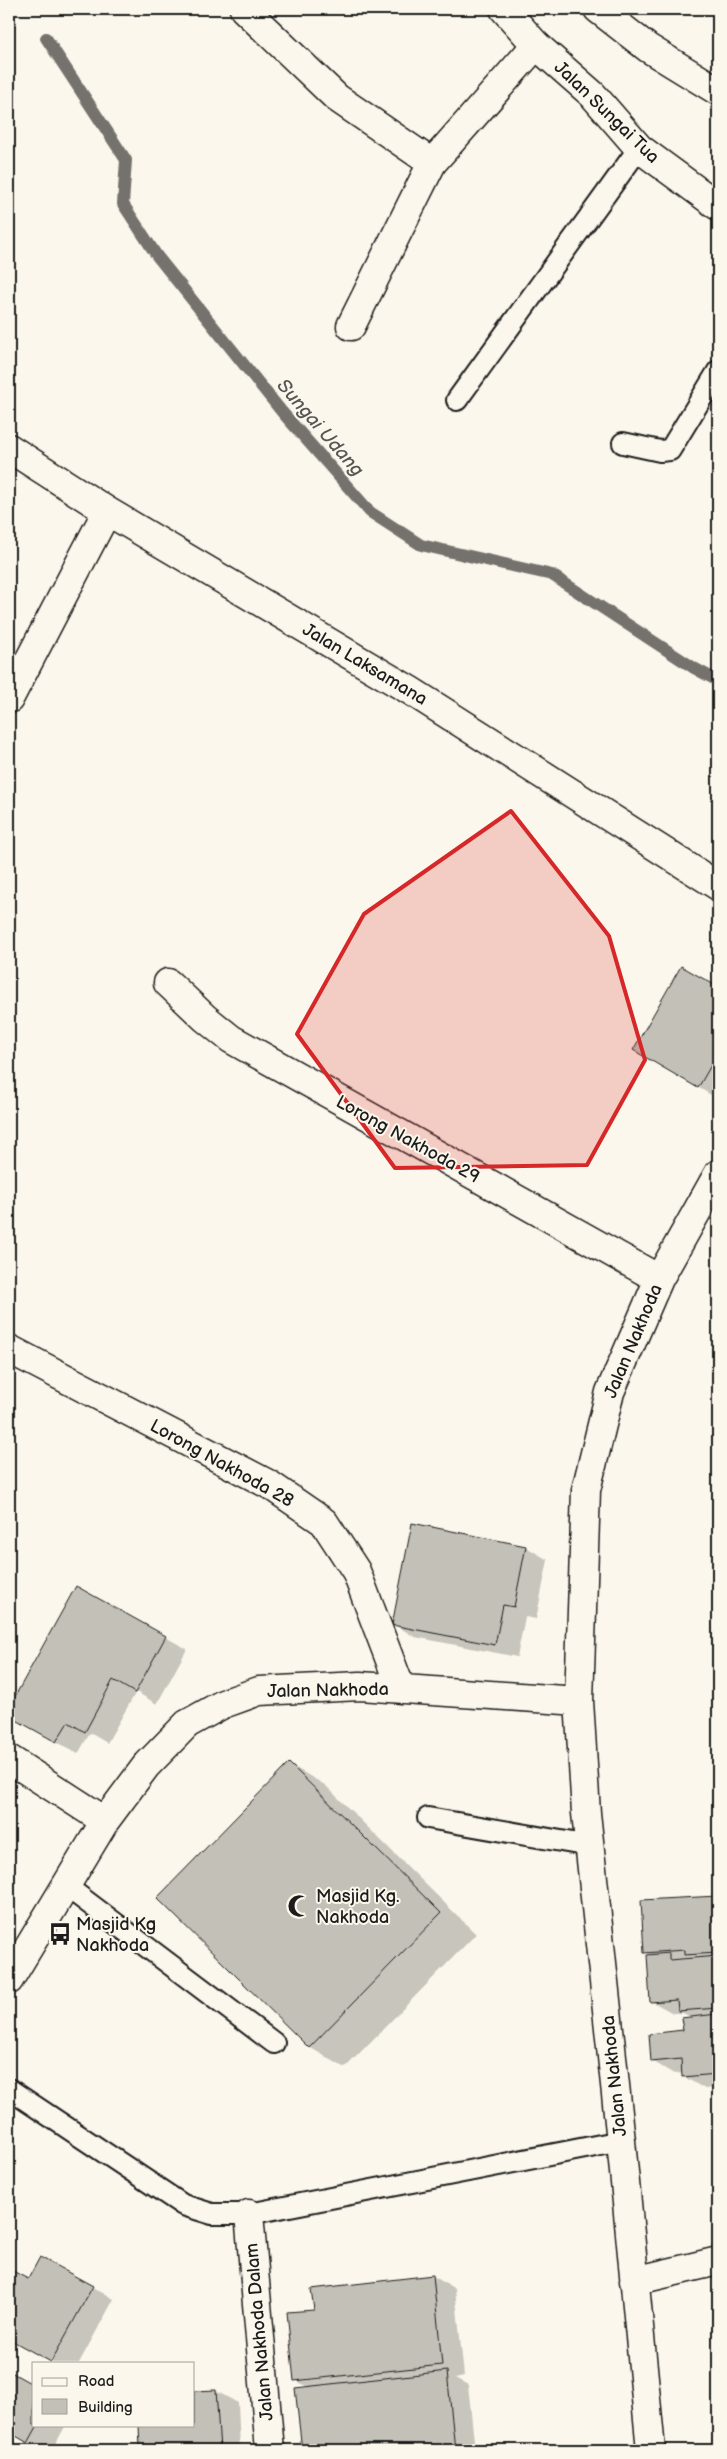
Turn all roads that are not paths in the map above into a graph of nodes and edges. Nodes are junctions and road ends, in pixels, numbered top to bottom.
1 (244, 9) edge
2 (504, 9) edge
3 (598, 9) edge
4 (536, 45) junction
5 (718, 91) edge
6 (639, 148) junction
7 (432, 163) junction
8 (718, 206) edge
9 (350, 326) dead end
10 (718, 371) edge
11 (457, 400) dead end
12 (623, 442) dead end
13 (9, 448) edge
14 (107, 511) junction
15 (9, 698) edge
16 (718, 886) edge
17 (168, 983) dead end
18 (718, 1174) edge
19 (659, 1279) junction
20 (9, 1349) edge
21 (401, 1689) junction
22 (579, 1701) junction
23 (9, 1759) edge
24 (428, 1818) dead end
25 (105, 1821) junction
26 (590, 1846) junction
27 (66, 1886) junction
28 (9, 1980) edge
29 (274, 2042) dead end
30 (9, 2089) edge
31 (621, 2141) junction
32 (249, 2214) junction
33 (718, 2261) edge
34 (634, 2281) junction
35 (270, 2450) edge
36 (650, 2450) edge

1 - 7 street
2 - 4 street, Jalan Sungai Tua
3 - 5 street
4 - 6 street, Jalan Sungai Tua
4 - 7 street
6 - 8 street, Jalan Sungai Tua
6 - 11 lane
7 - 9 street
10 - 12 lane
13 - 14 street, Jalan Laksamana
14 - 15 street
14 - 16 street, Jalan Laksamana
17 - 19 street, Lorong Nakhoda 29
18 - 19 street, Jalan Nakhoda
19 - 22 street, Jalan Nakhoda
20 - 21 street, Lorong Nakhoda 28
21 - 22 street, Jalan Nakhoda
21 - 25 street, Jalan Nakhoda
22 - 26 street, Jalan Nakhoda
23 - 25 street
24 - 26 lane
25 - 27 street, Jalan Nakhoda
26 - 31 street, Jalan Nakhoda
27 - 28 street, Jalan Nakhoda
27 - 29 lane
30 - 32 lane
31 - 32 lane
31 - 34 street, Jalan Nakhoda
32 - 35 street, Jalan Nakhoda Dalam
33 - 34 street
34 - 36 street, Jalan Nakhoda

